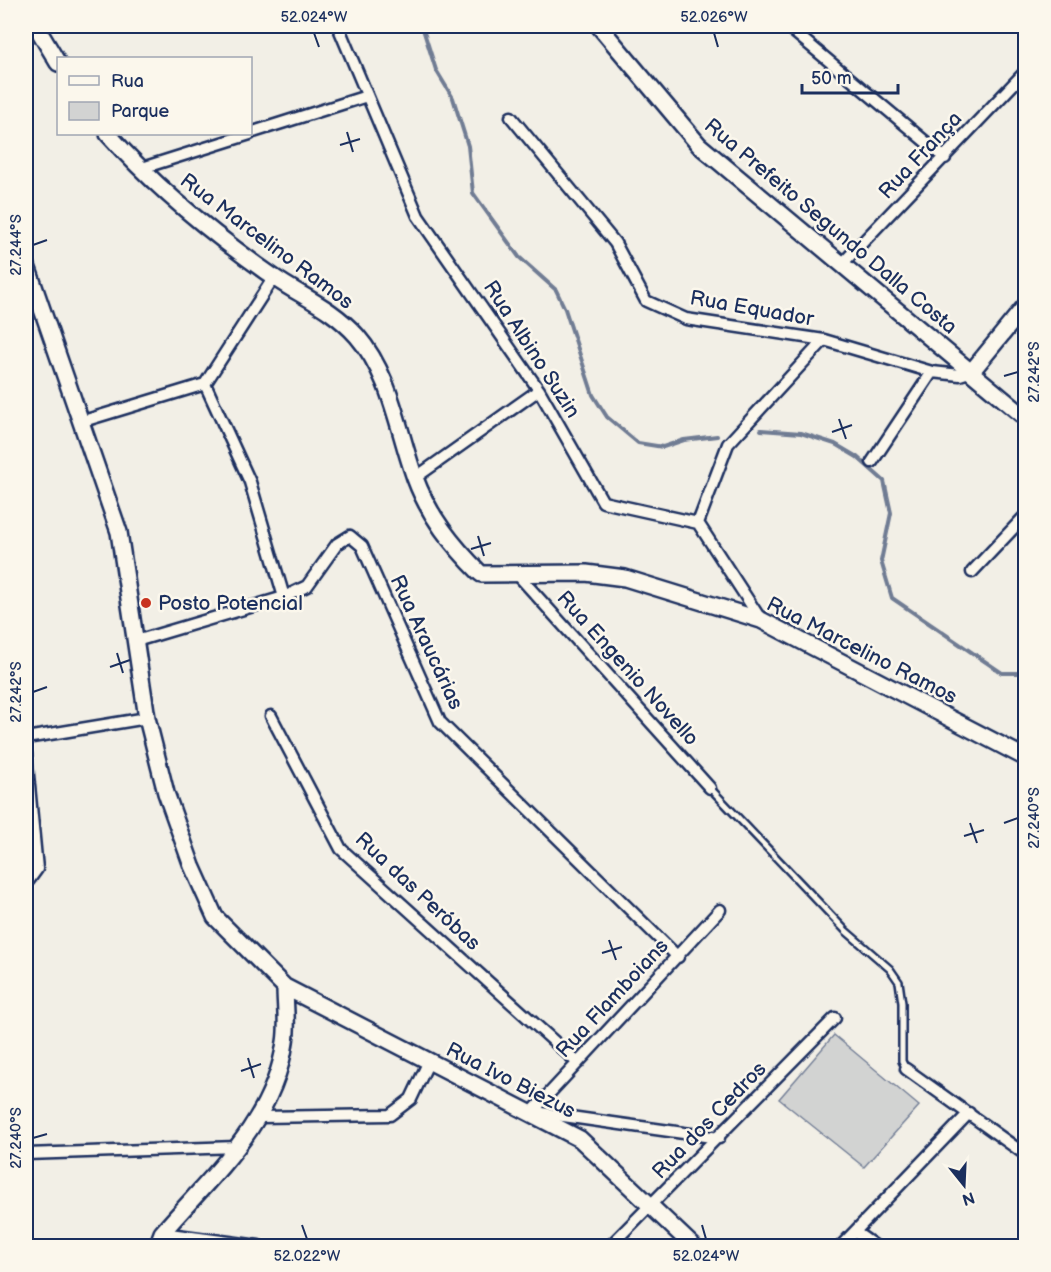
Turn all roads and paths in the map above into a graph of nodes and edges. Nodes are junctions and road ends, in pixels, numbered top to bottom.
1 (36, 26) edge
2 (338, 26) edge
3 (599, 26) edge
4 (787, 26) edge
5 (57, 61) edge
6 (1026, 71) edge
7 (367, 96) junction
8 (511, 117) dead end
9 (252, 132) edge
10 (109, 135) edge
11 (244, 135) edge
12 (945, 158) junction
13 (139, 169) junction
14 (26, 263) edge
15 (842, 264) junction
16 (274, 277) junction
17 (1026, 305) edge
18 (824, 340) junction
19 (932, 372) junction
20 (972, 372) junction
21 (205, 384) junction
22 (539, 390) junction
23 (1026, 418) edge
24 (80, 422) junction
25 (872, 462) dead end
26 (415, 478) junction
27 (1026, 515) edge
28 (698, 523) junction
29 (972, 572) dead end
30 (517, 574) junction
31 (284, 597) junction
32 (761, 620) junction
33 (136, 641) junction
34 (271, 716) dead end
35 (147, 718) junction
36 (26, 738) edge
37 (26, 754) edge
38 (1026, 758) edge
39 (710, 788) joint
40 (26, 884) edge
41 (720, 910) dead end
42 (678, 957) junction
43 (285, 987) junction
44 (835, 1018) dead end
45 (429, 1061) junction
46 (578, 1063) junction
47 (906, 1070) joint
48 (532, 1112) junction
49 (969, 1113) junction
50 (260, 1117) junction
51 (719, 1138) junction
52 (237, 1147) junction
53 (26, 1154) edge
54 (1026, 1155) edge
55 (653, 1206) junction
56 (855, 1232) junction
57 (159, 1240) edge
58 (259, 1246) edge
59 (610, 1246) edge
60 (693, 1246) edge
61 (841, 1246) edge
62 (875, 1246) edge

1 - 5 main road
2 - 7 street, Rua Albino Suzin
3 - 15 main road, Rua Prefeito Segundo Dalla Costa
4 - 12 street
6 - 12 street, Rua França
7 - 9 street
7 - 22 street, Rua Albino Suzin
8 - 18 street, Rua Equador
10 - 13 main road, Rua Marcelino Ramos
11 - 13 street
12 - 15 street, Rua França
13 - 16 main road, Rua Marcelino Ramos
14 - 24 main road, Rua Ivo Biezus
15 - 20 main road, Rua Prefeito Segundo Dalla Costa
16 - 21 street
16 - 26 main road, Rua Marcelino Ramos
17 - 20 main road
18 - 19 street, Rua Equador
18 - 28 street
19 - 20 street, Rua Equador
19 - 25 street
20 - 23 main road, Rua Prefeito Segundo Dalla Costa
21 - 24 street
21 - 31 street
22 - 26 street
22 - 28 street, Rua Albino Suzin
24 - 33 main road, Rua Ivo Biezus
26 - 30 main road, Rua Marcelino Ramos
27 - 29 street
28 - 32 street
30 - 32 main road, Rua Marcelino Ramos
30 - 39 street, Rua Engenio Novello
31 - 33 street, Rua Araucárias
31 - 42 street, Rua Araucárias
32 - 38 main road, Rua Marcelino Ramos
33 - 35 main road, Rua Ivo Biezus
34 - 46 street, Rua das Peróbas
35 - 36 street
35 - 43 main road, Rua Ivo Biezus
37 - 40 street
39 - 47 lane
41 - 42 street, Rua Flamboians
42 - 46 street, Rua Flamboians
43 - 45 main road, Rua Ivo Biezus
43 - 50 main road
44 - 51 street, Rua dos Cedros
45 - 48 main road, Rua Ivo Biezus
45 - 50 street
46 - 48 street, Rua Flamboians
47 - 49 street
48 - 51 street
48 - 55 main road, Rua Ivo Biezus
49 - 54 street
49 - 56 street
50 - 52 main road
51 - 55 street, Rua dos Cedros
52 - 53 street
52 - 57 main road
55 - 59 street, Rua dos Cedros
55 - 60 main road, Rua Ivo Biezus
56 - 61 street
56 - 62 street
57 - 58 street

